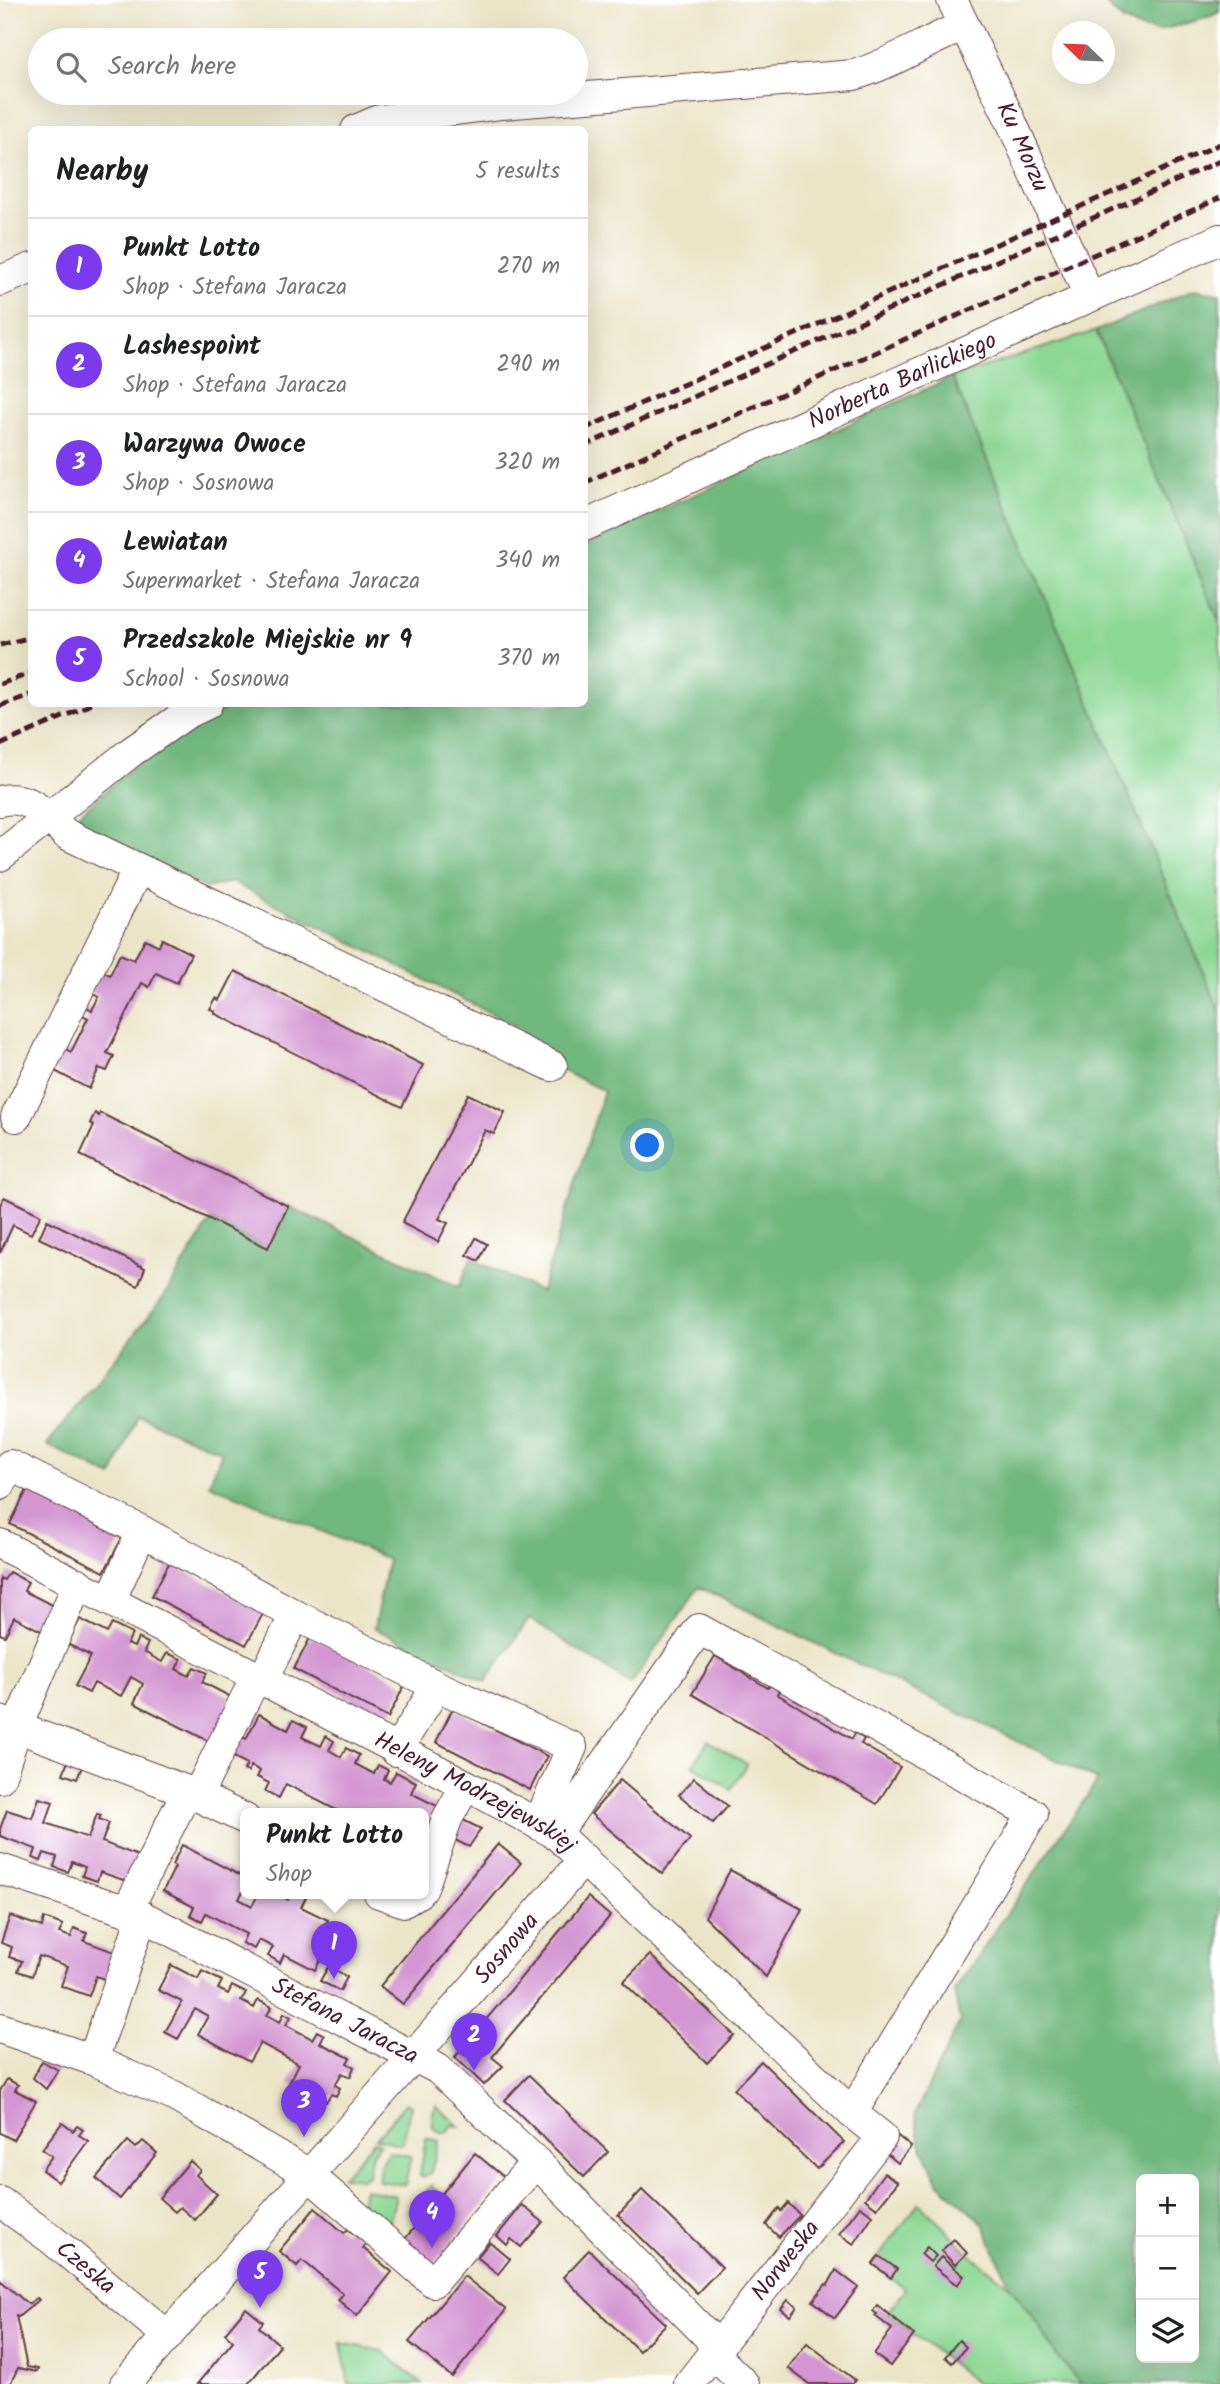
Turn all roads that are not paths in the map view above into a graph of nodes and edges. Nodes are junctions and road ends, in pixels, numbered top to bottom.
1 (958, 13) edge
2 (588, 97) edge
3 (494, 105) edge
4 (365, 126) edge
5 (1220, 239) edge
6 (28, 270) edge
7 (0, 281) edge
8 (1089, 296) junction
9 (588, 524) edge
10 (201, 707) edge
11 (0, 801) edge
12 (48, 817) junction
13 (0, 856) edge
14 (138, 869) junction
15 (552, 1066) dead end
16 (16, 1117) dead end
17 (0, 1485) edge
18 (142, 1531) junction
19 (0, 1544) edge
20 (78, 1583) junction
21 (110, 1601) junction
22 (295, 1615) junction
23 (259, 1679) junction
24 (437, 1686) junction
25 (8, 1724) edge
26 (397, 1751) junction
27 (0, 1778) edge
28 (466, 1785) junction
29 (192, 1793) junction
30 (240, 1817) edge
31 (547, 1829) junction
32 (584, 1858) junction
33 (429, 1871) edge
34 (2, 1877) edge
35 (135, 1914) junction
36 (0, 2028) edge
37 (413, 2057) junction
38 (93, 2060) junction
39 (852, 2113) junction
40 (882, 2137) joint
41 (536, 2162) junction
42 (309, 2175) junction
43 (0, 2202) edge
44 (168, 2336) junction
45 (716, 2352) junction
46 (125, 2384) edge
47 (690, 2384) edge
48 (744, 2384) edge

1 - 2 street
1 - 8 street, Ku Morzu
3 - 4 street
5 - 8 street, Norberta Barlickiego
6 - 7 street
8 - 9 street, Norberta Barlickiego
10 - 12 street
11 - 12 street
12 - 13 street
12 - 14 street
14 - 15 street
14 - 16 street
17 - 18 street
18 - 21 street
18 - 22 street
19 - 20 street, Heleny Modrzejewskiej
20 - 21 street, Heleny Modrzejewskiej
20 - 25 street
21 - 23 street, Heleny Modrzejewskiej
22 - 23 street
22 - 24 street
23 - 26 street, Heleny Modrzejewskiej
23 - 29 street
24 - 26 street
24 - 31 street
25 - 27 street
25 - 29 street
26 - 28 street, Heleny Modrzejewskiej
28 - 31 street, Heleny Modrzejewskiej
28 - 33 street
29 - 30 street
29 - 35 street
31 - 32 street, Heleny Modrzejewskiej
31 - 39 street
32 - 37 street, Sosnowa
32 - 39 street, Heleny Modrzejewskiej
34 - 35 street, Stefana Jaracza
35 - 37 street, Stefana Jaracza
35 - 38 street
36 - 38 street
37 - 41 street, Stefana Jaracza
37 - 42 street, Sosnowa
38 - 42 street
39 - 40 street, Heleny Modrzejewskiej
40 - 45 street, Norweska
41 - 42 street
41 - 45 street, Stefana Jaracza
42 - 44 street, Sosnowa
43 - 44 street, Czeska
44 - 46 street, Sosnowa
45 - 47 street, Norweska
45 - 48 street, Stefana Jaracza

